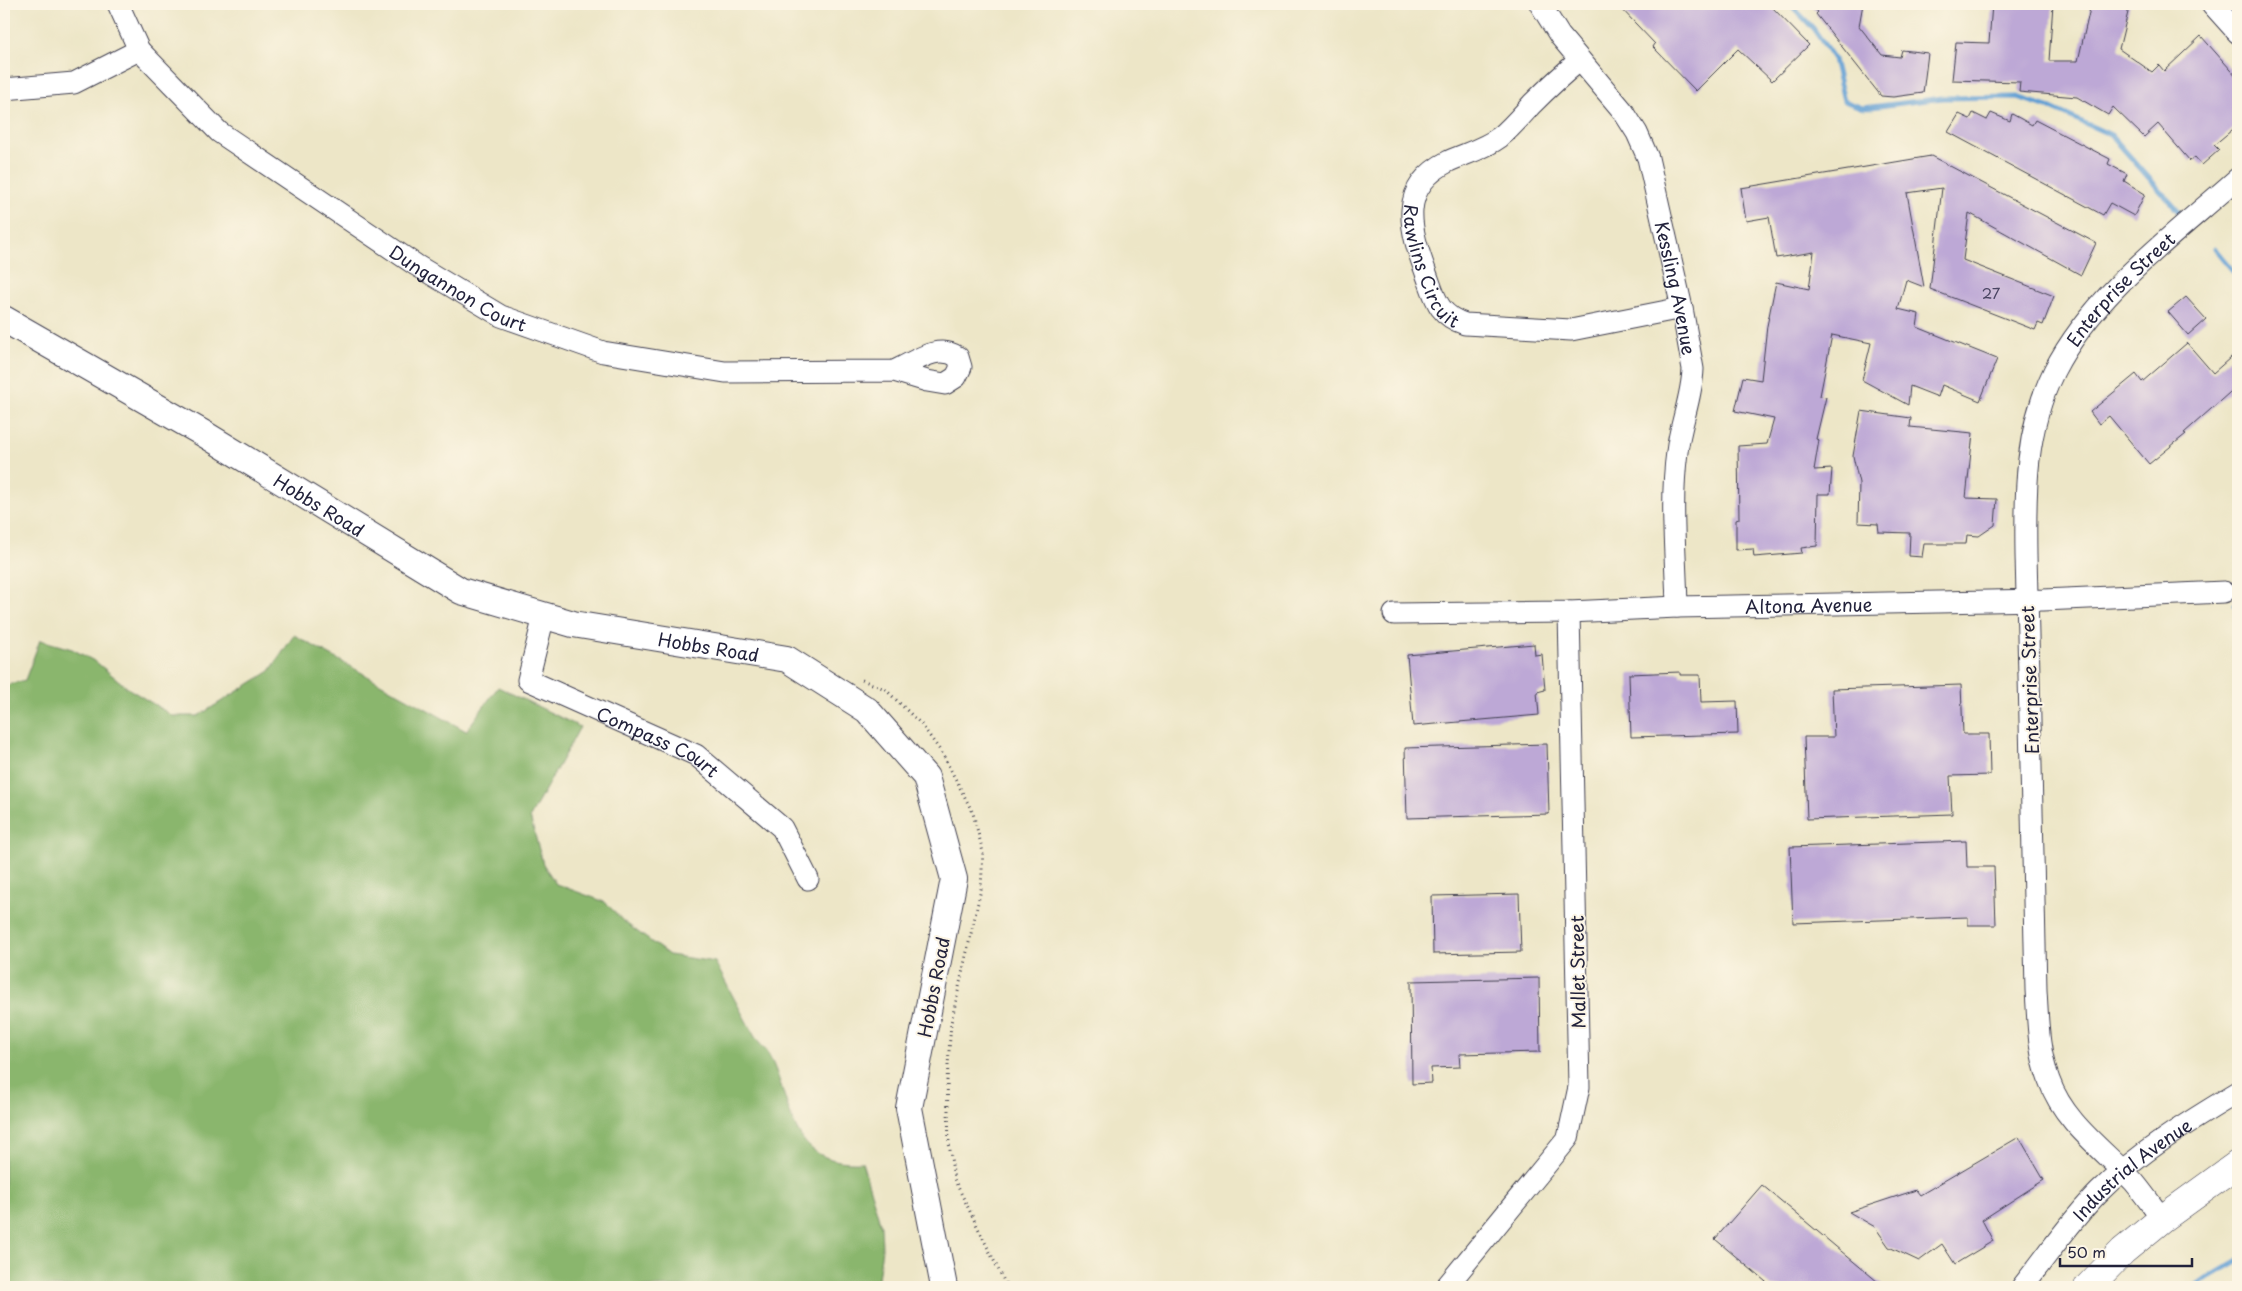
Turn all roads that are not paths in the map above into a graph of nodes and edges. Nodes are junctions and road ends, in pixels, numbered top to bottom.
1 (118, 4) edge
2 (1540, 4) edge
3 (2212, 4) edge
4 (2238, 33) edge
5 (138, 50) junction
6 (1580, 60) junction
7 (4, 89) edge
8 (2238, 178) edge
9 (1682, 308) junction
10 (4, 319) edge
11 (894, 370) dead end
12 (2224, 592) dead end
13 (2027, 600) junction
14 (1677, 607) junction
15 (1569, 612) junction
16 (1394, 614) dead end
17 (544, 616) junction
18 (808, 879) dead end
19 (2238, 1092) edge
20 (2238, 1164) edge
21 (2122, 1170) junction
22 (2162, 1219) junction
23 (944, 1287) edge
24 (1446, 1287) edge
25 (2022, 1287) edge
26 (2088, 1287) edge

1 - 5 street, Dungannon Court
2 - 6 street, Kessling Avenue
3 - 4 street
5 - 7 street
5 - 11 street, Dungannon Court
6 - 9 street, Kessling Avenue
6 - 9 street, Rawlins Circuit
8 - 13 street, Enterprise Street
9 - 14 street, Kessling Avenue
10 - 17 street, Hobbs Road
12 - 13 street, Altona Avenue
13 - 14 street, Altona Avenue
13 - 21 street, Enterprise Street
14 - 15 street, Altona Avenue
15 - 16 street, Altona Avenue
15 - 24 street, Mallet Street
17 - 18 street, Compass Court
17 - 23 street, Hobbs Road
19 - 21 street, Industrial Avenue
20 - 22 main road
21 - 22 street, Enterprise Street
21 - 25 street, Industrial Avenue
22 - 26 main road

